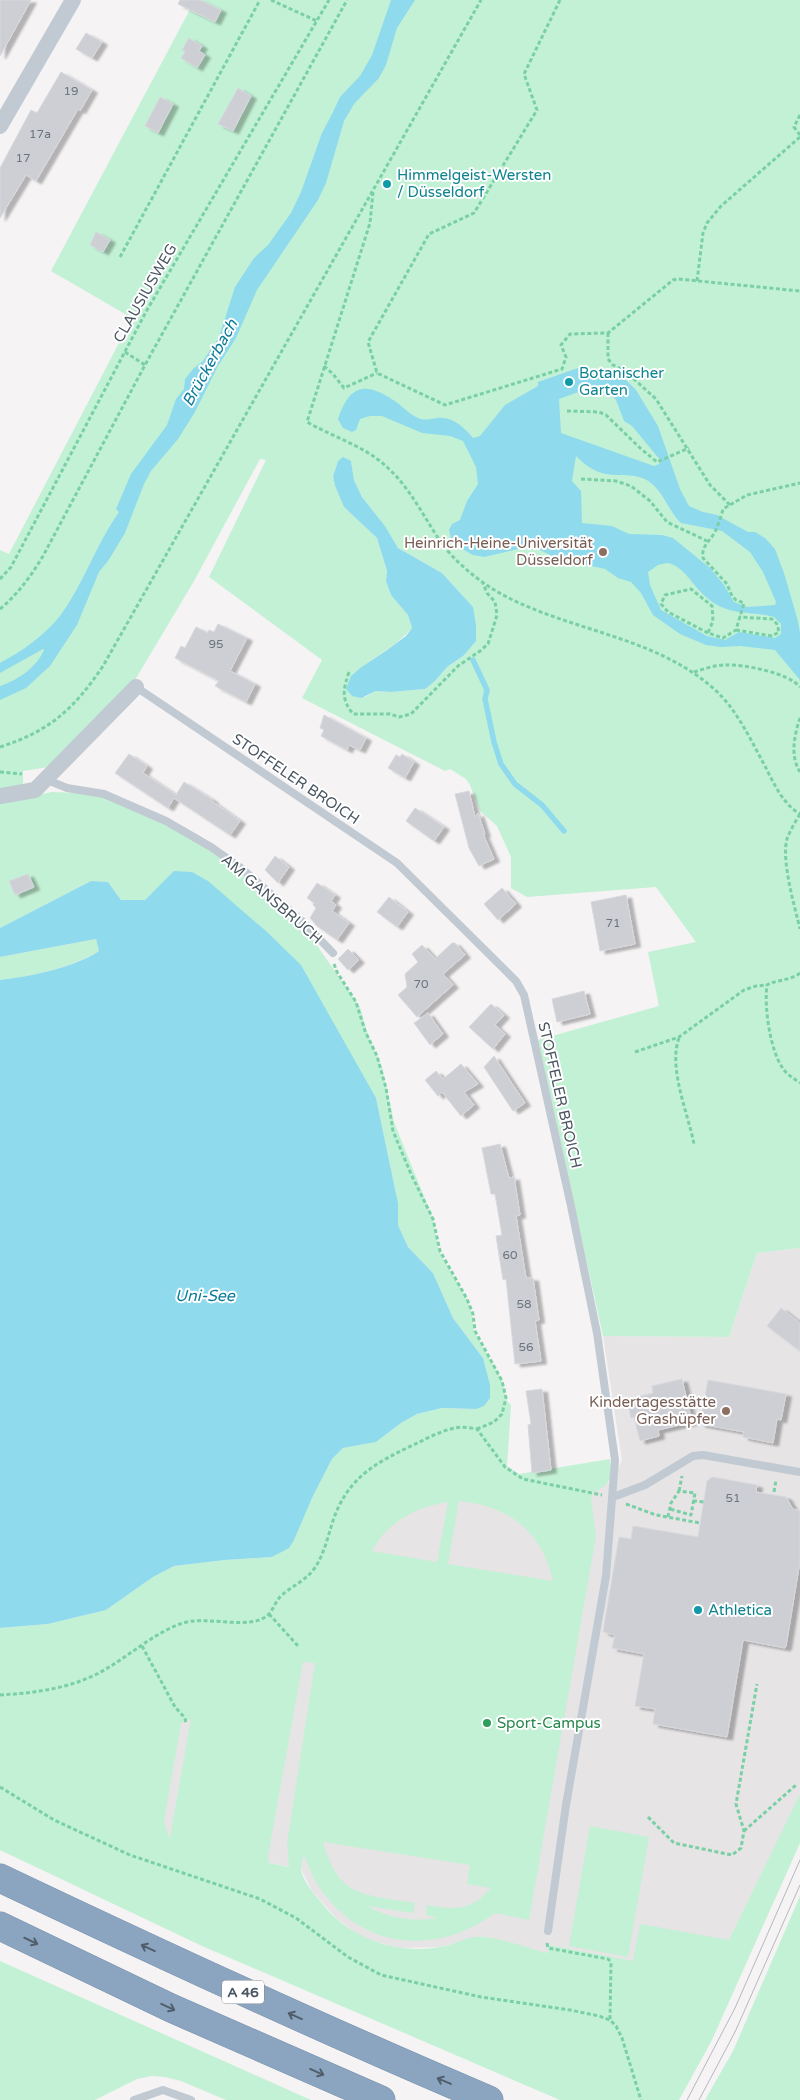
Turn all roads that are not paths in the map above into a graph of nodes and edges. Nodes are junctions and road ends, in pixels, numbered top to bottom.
1 (73, 0) edge
2 (0, 126) edge
3 (136, 687) joint
4 (45, 779) junction
5 (0, 796) edge
6 (333, 953) road end
7 (800, 1472) edge
8 (613, 1497) junction
9 (0, 1878) edge
10 (0, 1926) edge
11 (548, 1931) dead end
12 (134, 2100) edge
13 (191, 2100) edge
14 (381, 2100) edge
15 (489, 2100) edge

1 - 2 street
3 - 4 street
3 - 8 lane, STOFFELER BROICH
4 - 5 street
4 - 6 lane, AM GANSBRUCH
7 - 8 lane
8 - 11 lane, STOFFELER BROICH
15 -> 9 highway, A 46
10 -> 14 highway
12 - 13 lane

